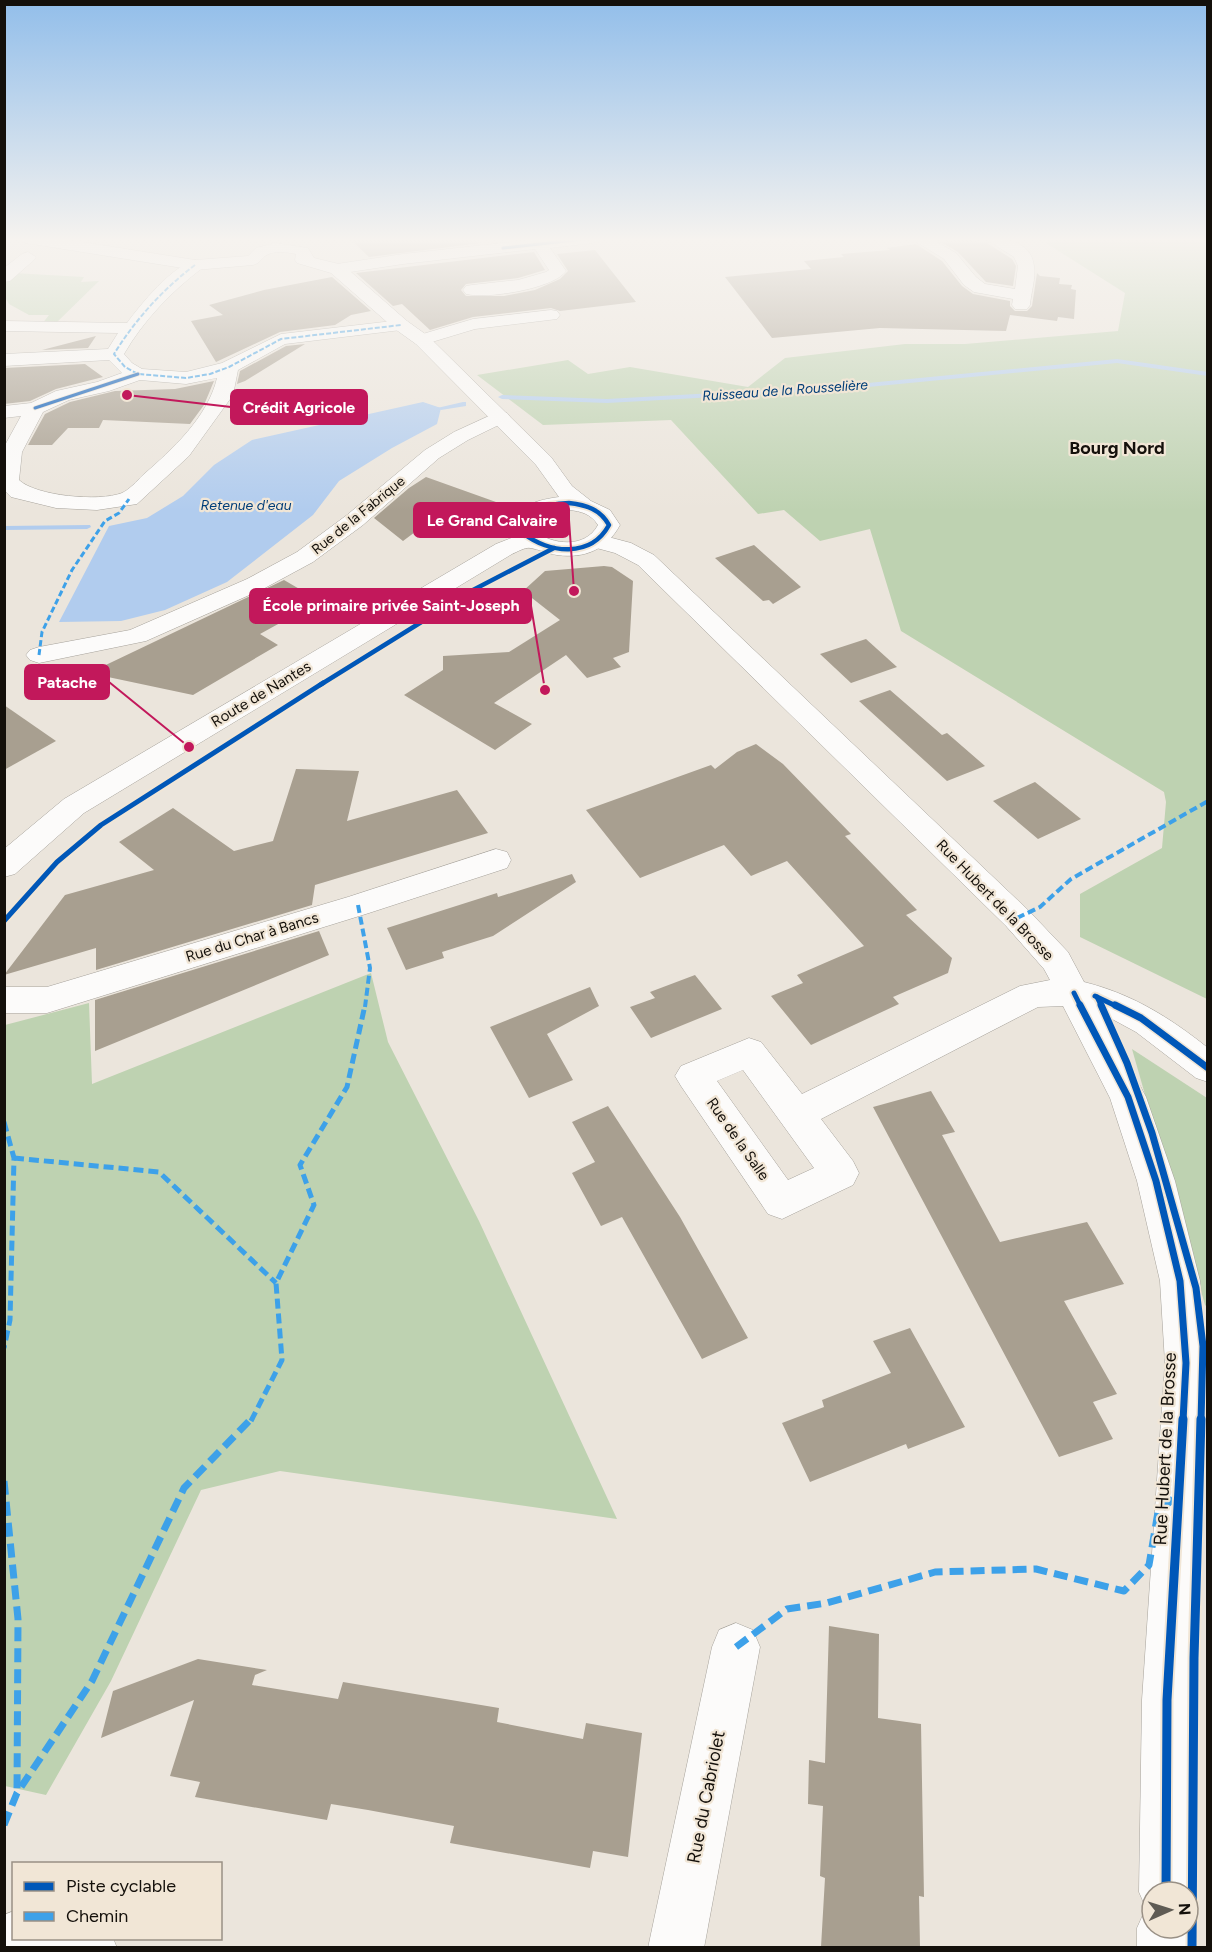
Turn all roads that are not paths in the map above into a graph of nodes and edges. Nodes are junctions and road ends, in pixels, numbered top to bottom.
1 (130, 329) edge
2 (366, 329) edge
3 (407, 329) edge
4 (457, 329) edge
5 (422, 340) junction
6 (114, 354) junction
7 (4, 360) edge
8 (229, 368) junction
9 (138, 374) junction
10 (489, 407) junction
11 (35, 408) junction
12 (4, 412) edge
13 (554, 478) junction
14 (583, 505) junction
15 (542, 507) junction
16 (529, 539) junction
17 (597, 541) junction
18 (39, 655) dead end
19 (496, 860) dead end
20 (4, 866) edge
21 (1074, 993) junction
22 (4, 1000) edge
23 (1208, 1068) edge
24 (796, 1114) dead end
25 (736, 1647) dead end
26 (1166, 1880) edge
27 (49, 1940) edge
28 (88, 1947) edge
29 (676, 1947) edge

1 - 6 street
2 - 8 street
3 - 5 street
4 - 5 street
5 - 10 street
6 - 7 street
6 - 9 street
8 - 9 street
8 - 11 street
9 - 11 street
10 - 13 street
10 - 18 street, Rue de la Fabrique
11 - 12 street
13 - 14 street
13 - 15 street
14 - 15 street
14 - 17 street
15 - 16 street
16 - 17 street
16 - 20 street, Route de Nantes
17 - 21 street, Rue Hubert de la Brosse
19 - 22 street, Rue du Char à Bancs
21 - 23 street
21 - 24 street
21 - 26 street, Rue Hubert de la Brosse
25 - 29 street, Rue du Cabriolet
27 - 28 street

